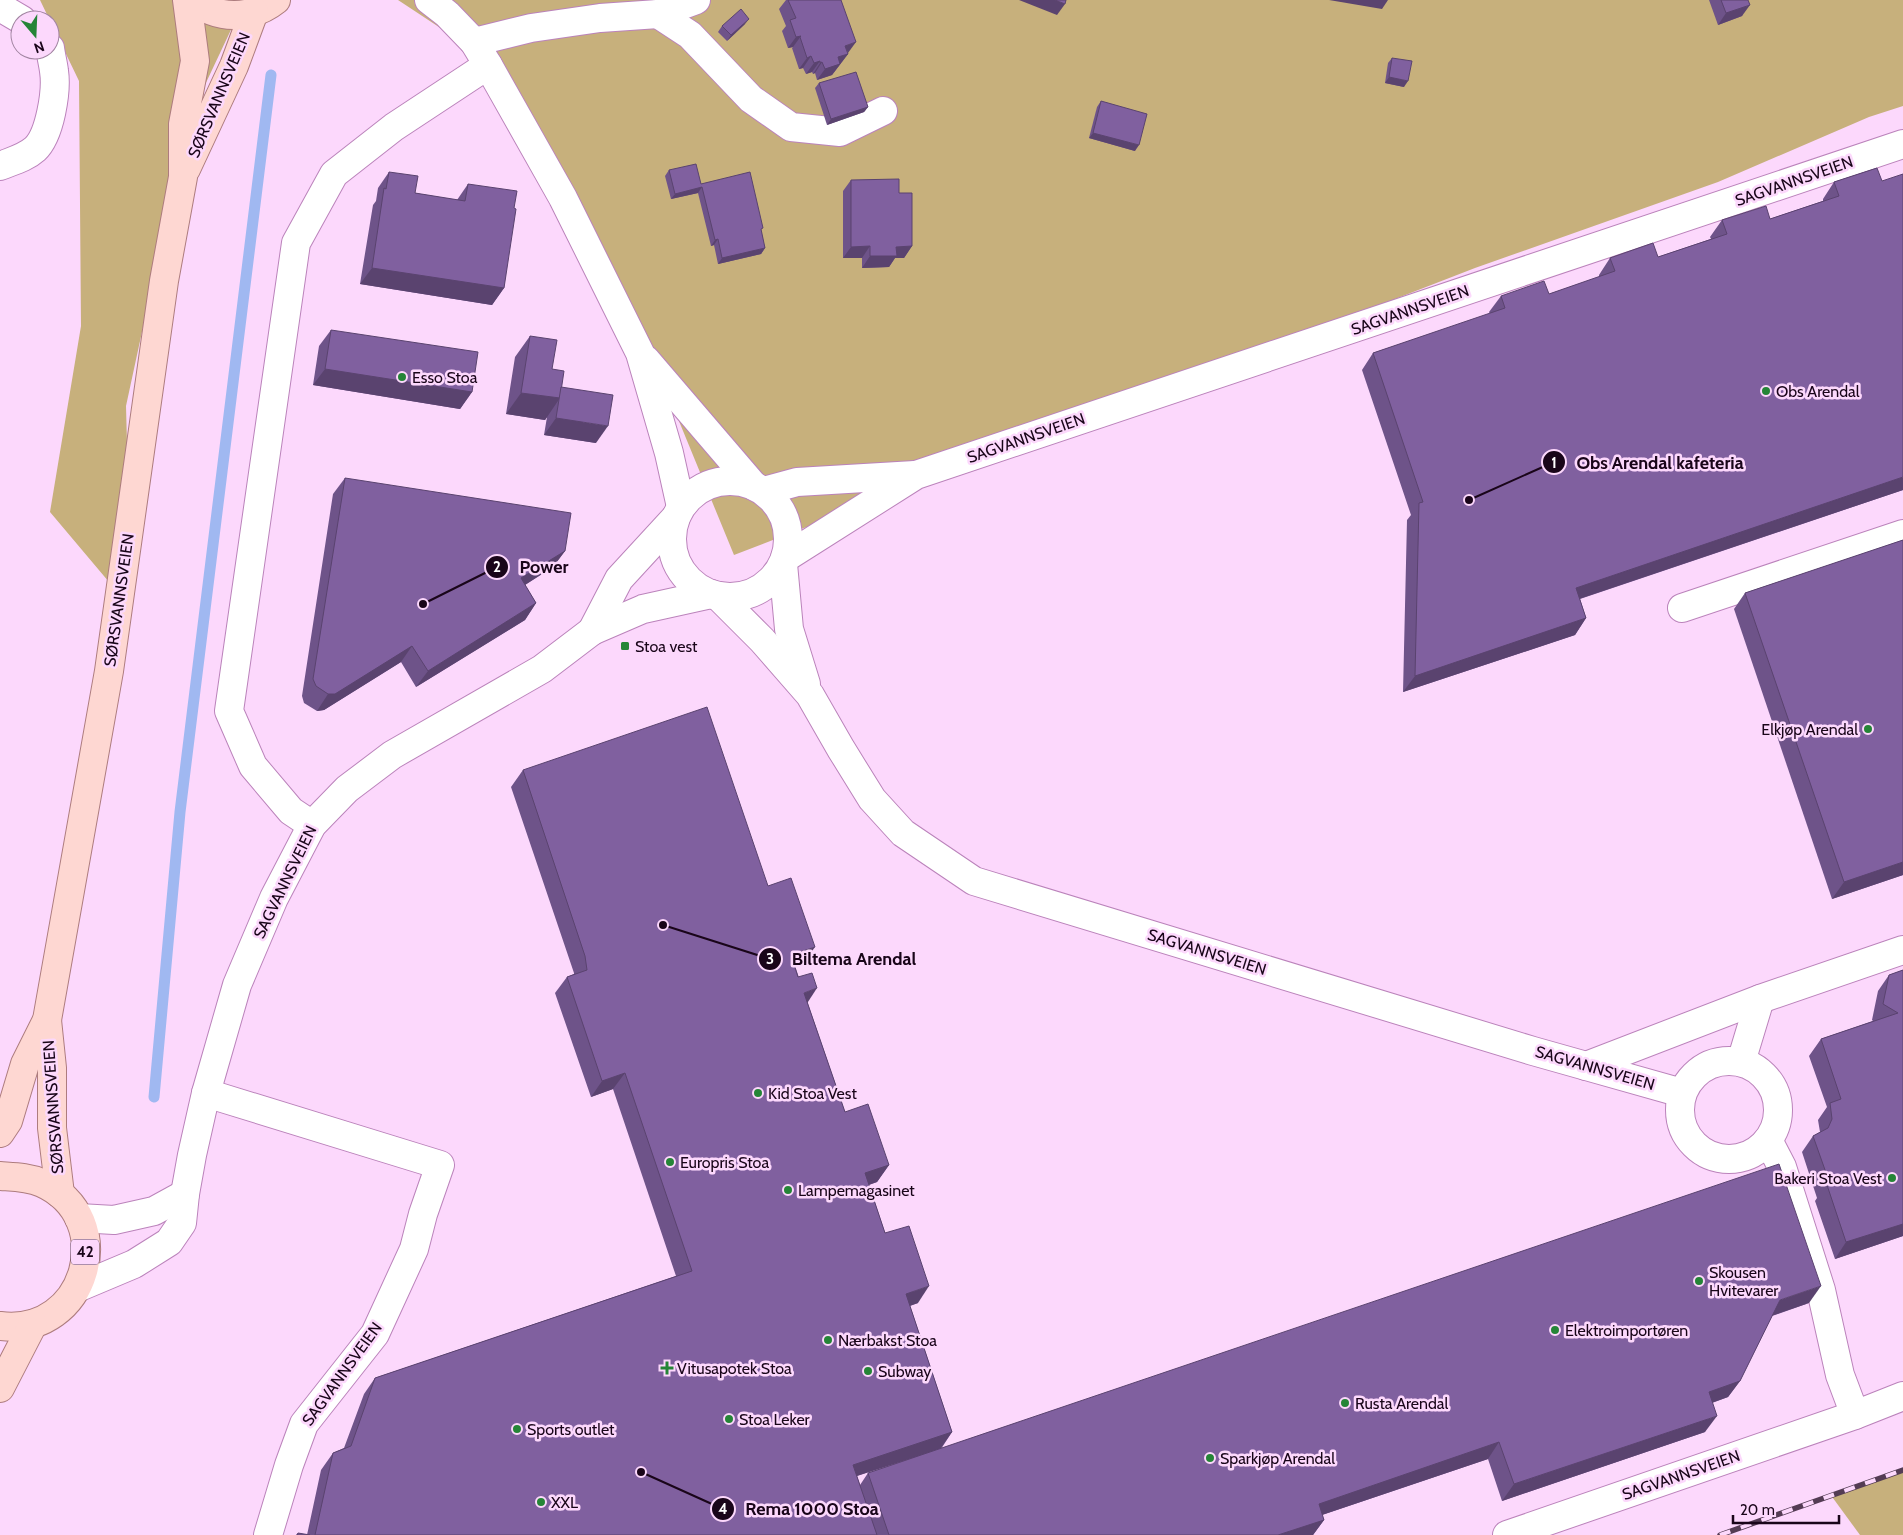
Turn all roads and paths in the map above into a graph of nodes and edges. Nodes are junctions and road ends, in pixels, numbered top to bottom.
1 (187, 0) edge
2 (194, 0) edge
3 (429, 0) edge
4 (696, 0) edge
5 (265, 6) edge
6 (658, 14) junction
7 (474, 42) junction
8 (52, 60) edge
9 (488, 65) junction
10 (883, 111) dead end
11 (1903, 144) edge
12 (0, 166) edge
13 (182, 177) junction
14 (640, 353) junction
15 (916, 475) junction
16 (759, 488) junction
17 (679, 512) junction
18 (1903, 534) edge
19 (784, 561) junction
20 (714, 595) junction
21 (1682, 608) dead end
22 (592, 630) junction
23 (810, 695) junction
24 (312, 825) junction
25 (1903, 950) edge
26 (1760, 999) junction
27 (47, 1020) junction
28 (1741, 1062) junction
29 (1586, 1066) junction
30 (206, 1093) junction
31 (1682, 1093) junction
32 (0, 1133) edge
33 (1768, 1140) junction
34 (0, 1176) edge
35 (60, 1194) junction
36 (184, 1194) junction
37 (79, 1218) junction
38 (77, 1288) junction
39 (33, 1324) junction
40 (0, 1326) edge
41 (0, 1388) edge
42 (1903, 1396) edge
43 (1855, 1415) junction
44 (268, 1535) edge
45 (1507, 1535) edge

1 - 13 main road, SØRSVANNSVEIEN
2 - 5 main road
3 - 7 street
4 - 6 street
5 - 13 main road, SØRSVANNSVEIEN
6 - 7 street
6 - 10 street
7 - 9 street
8 - 12 street
9 - 14 street
9 - 24 street
11 - 15 street, SAGVANNSVEIEN
13 - 27 main road, SØRSVANNSVEIEN
14 - 16 street
14 - 17 street
15 - 16 street, SAGVANNSVEIEN
15 - 19 street, SAGVANNSVEIEN
16 - 17 street
16 - 19 street
17 - 20 street
17 - 22 street, SAGVANNSVEIEN
18 - 21 street
19 - 20 street
19 - 23 street, SAGVANNSVEIEN
20 - 22 street, SAGVANNSVEIEN
20 - 23 street, SAGVANNSVEIEN
22 - 24 street, SAGVANNSVEIEN
23 - 29 street, SAGVANNSVEIEN
24 - 30 street, SAGVANNSVEIEN
25 - 26 street
26 - 28 street
26 - 29 street
27 - 32 main road, SØRSVANNSVEIEN
27 - 35 main road, SØRSVANNSVEIEN
28 - 31 street
28 - 33 street
29 - 31 street, SAGVANNSVEIEN
30 - 36 street, SAGVANNSVEIEN
30 - 44 street, SAGVANNSVEIEN
31 - 33 street
33 - 43 street
34 - 35 main road, 42
35 - 37 main road, 42
36 - 37 street
36 - 38 street, SAGVANNSVEIEN
37 - 38 main road, 42
38 - 39 main road, 42
39 - 40 main road, 42
39 - 41 main road
42 - 43 street, SAGVANNSVEIEN
43 - 45 street, SAGVANNSVEIEN

